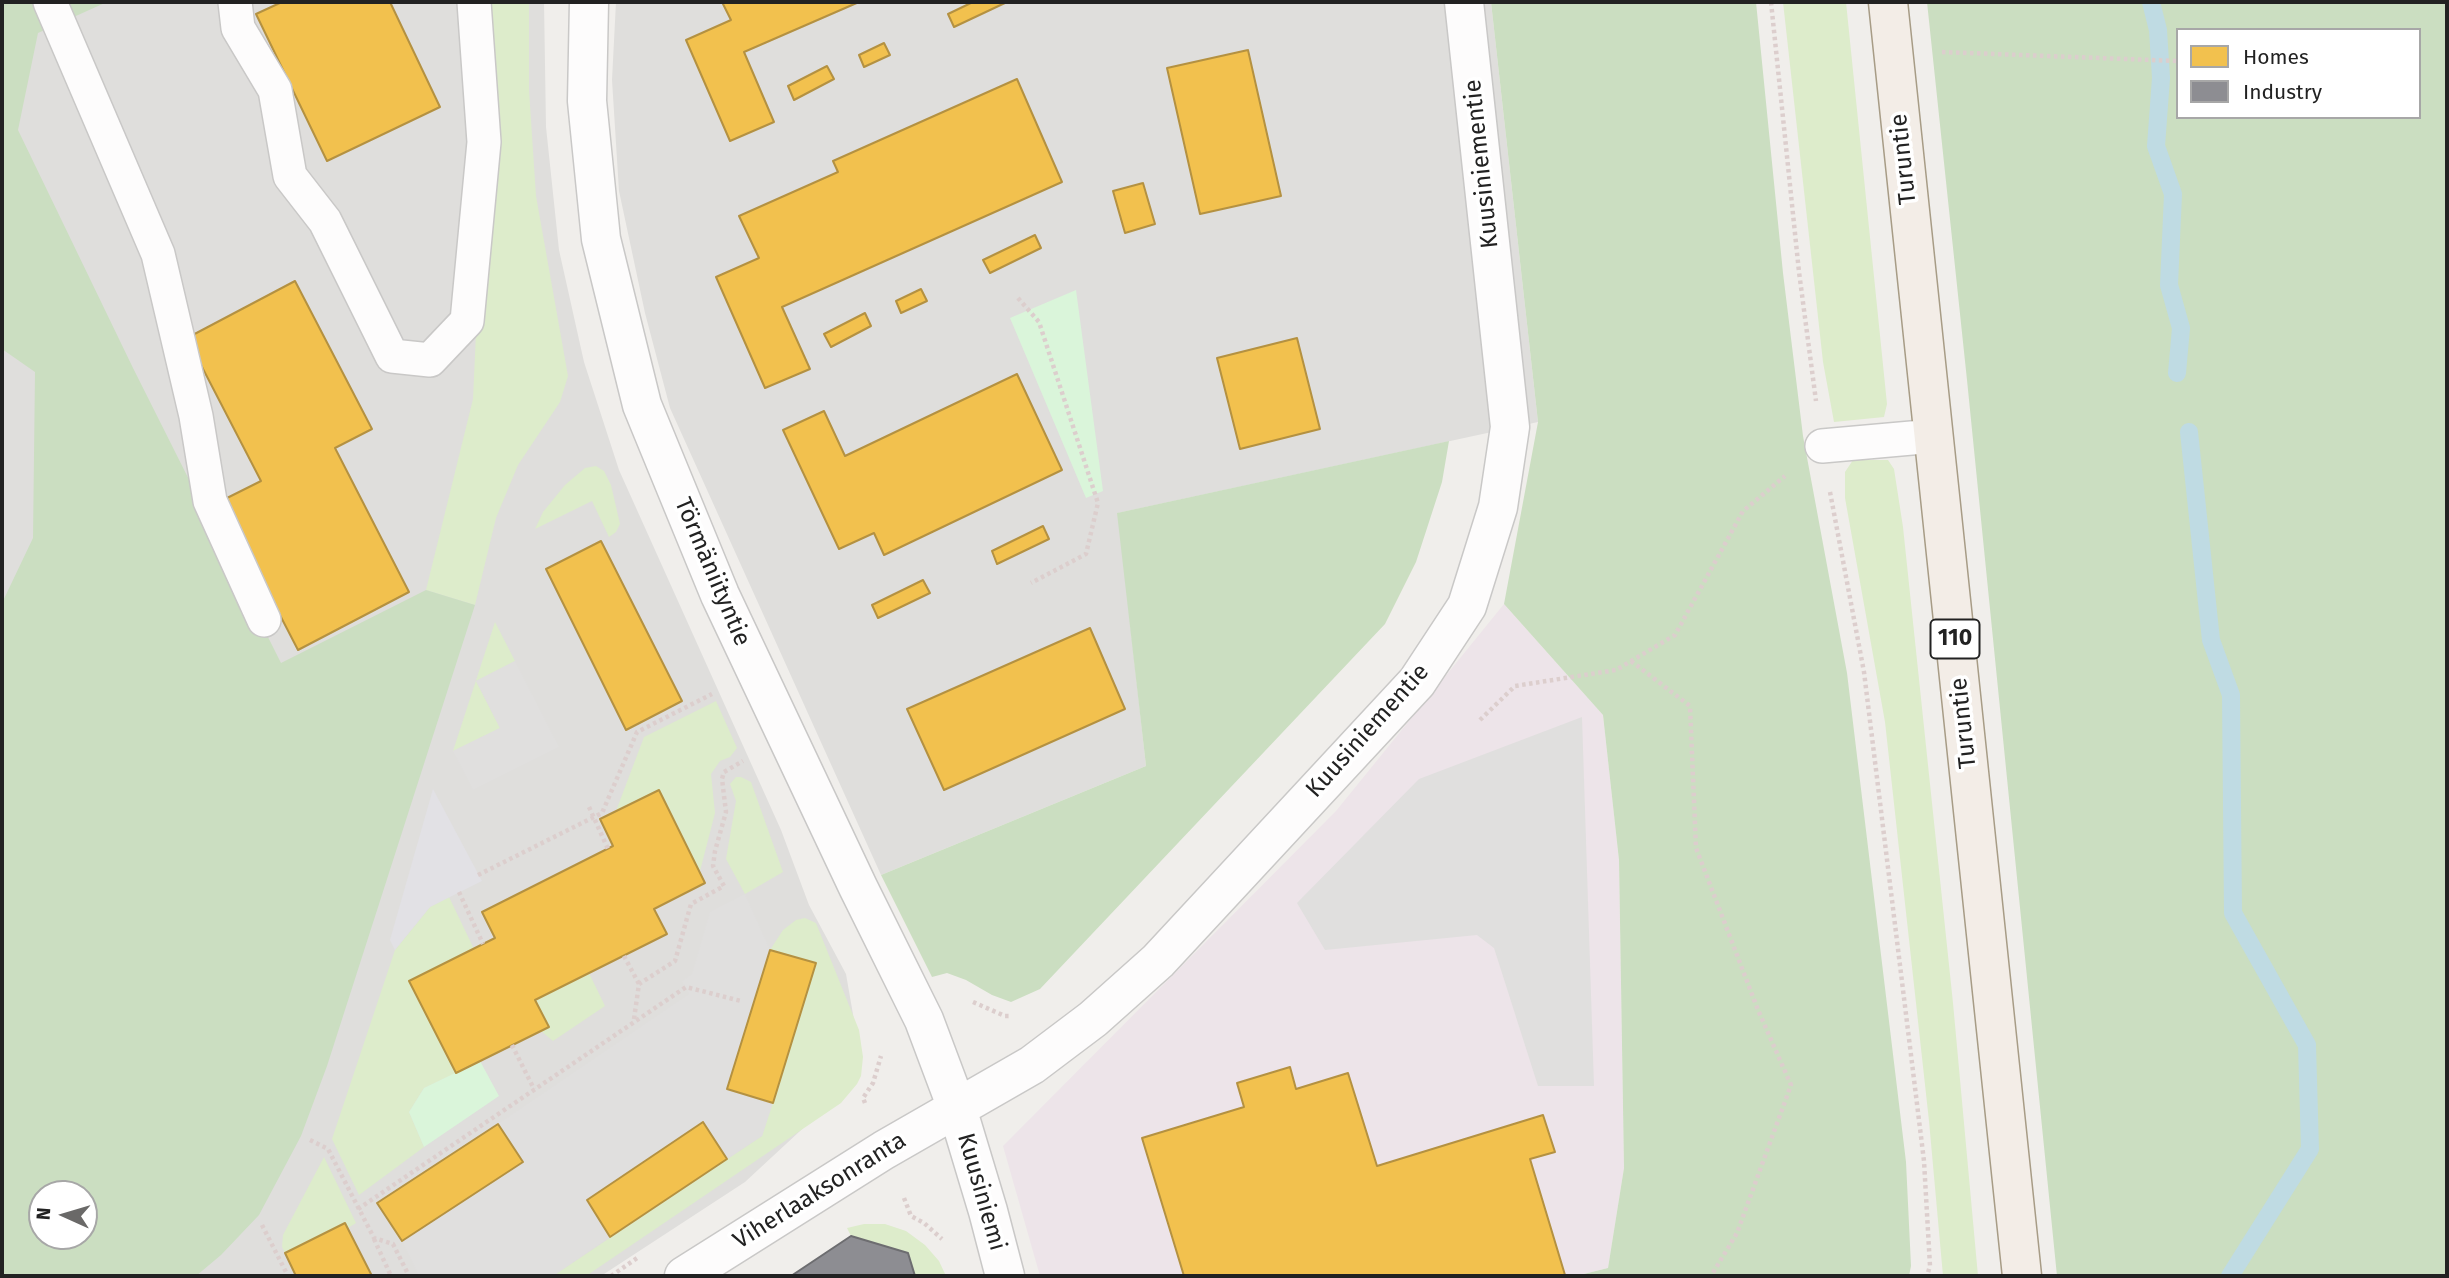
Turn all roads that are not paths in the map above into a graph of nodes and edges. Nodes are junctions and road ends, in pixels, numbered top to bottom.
1 (50, 2) edge
2 (235, 2) edge
3 (474, 2) edge
4 (589, 2) edge
5 (1464, 2) edge
6 (1888, 2) edge
7 (1934, 436) junction
8 (1822, 446) road end
9 (264, 620) dead end
10 (957, 1108) junction
11 (684, 1276) edge
12 (1005, 1276) edge
13 (2022, 1276) edge

1 - 9 lane
2 - 3 lane
4 - 10 street, Törmäniityntie
5 - 10 street, Kuusiniementie
6 - 7 main road, Turuntie / 110
7 - 8 lane
7 - 13 main road, Turuntie / 110
10 - 11 street, Viherlaaksonranta
10 - 12 street, Kuusiniemi

